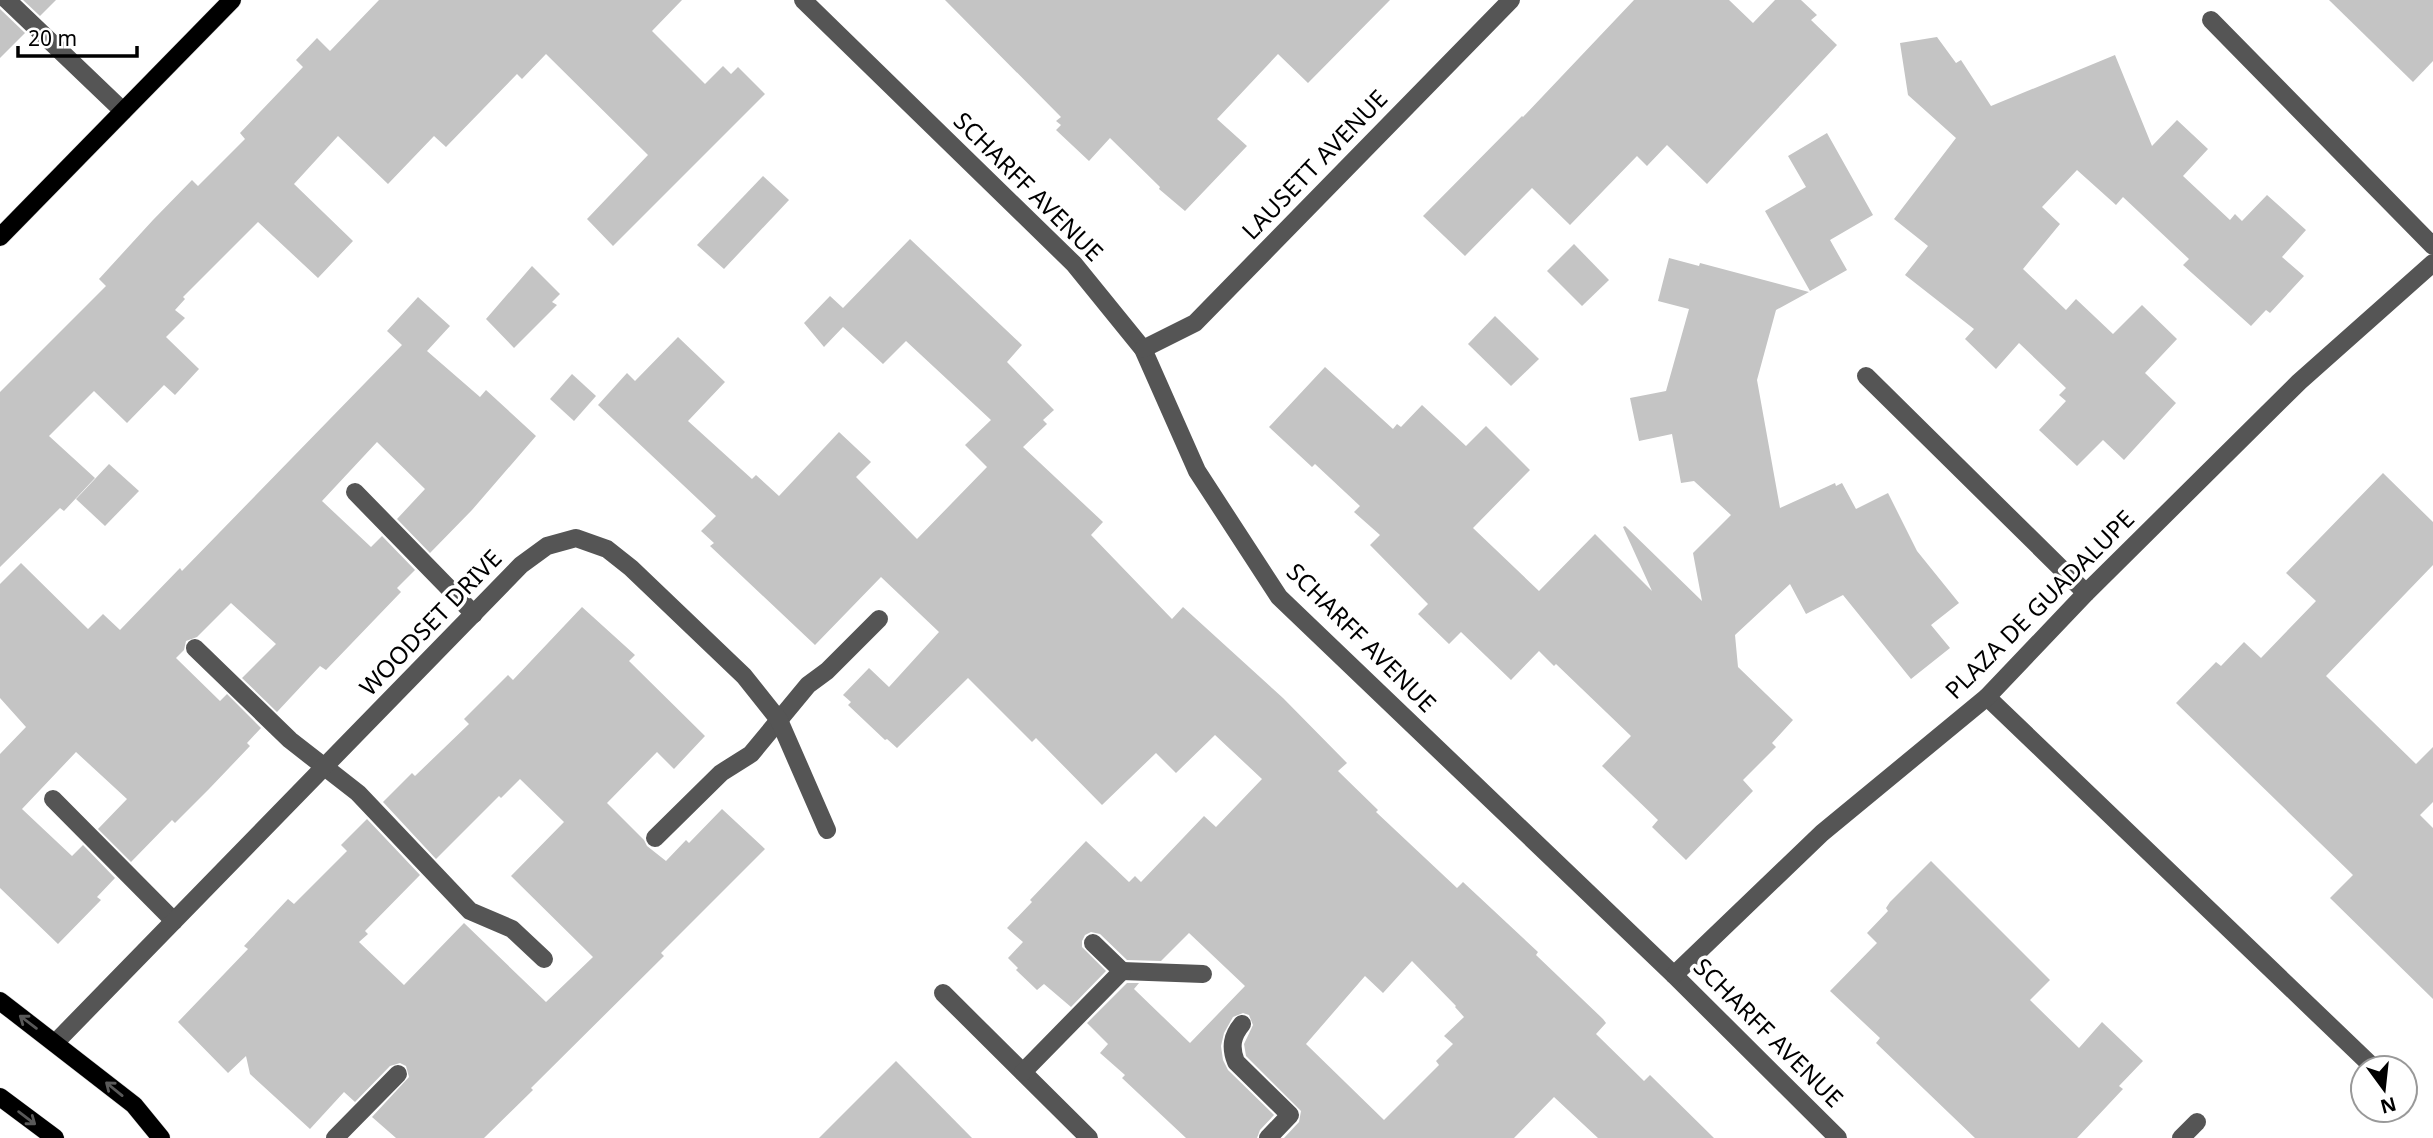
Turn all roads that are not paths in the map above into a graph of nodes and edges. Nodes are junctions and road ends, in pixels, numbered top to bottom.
1 (8, 0) edge
2 (232, 0) edge
3 (803, 0) edge
4 (1511, 0) edge
5 (2211, 20) dead end
6 (123, 111) junction
7 (0, 237) edge
8 (2433, 246) edge
9 (2433, 263) edge
10 (1143, 349) junction
11 (1866, 376) dead end
12 (355, 492) dead end
13 (2086, 593) junction
14 (474, 614) junction
15 (878, 619) dead end
16 (195, 648) dead end
17 (1987, 697) junction
18 (779, 720) junction
19 (325, 767) junction
20 (53, 799) dead end
21 (827, 830) dead end
22 (655, 838) dead end
23 (174, 920) junction
24 (1093, 943) dead end
25 (544, 959) dead end
26 (1122, 971) junction
27 (1203, 974) dead end
28 (1674, 975) junction
29 (943, 993) dead end
30 (0, 1001) edge
31 (1242, 1024) dead end
32 (55, 1043) junction
33 (2359, 1054) edge
34 (1023, 1072) junction
35 (398, 1074) dead end
36 (0, 1097) edge
37 (2197, 1122) dead end
38 (55, 1138) edge
39 (161, 1138) edge
40 (335, 1138) edge
41 (1089, 1138) edge
42 (1268, 1138) edge
43 (1838, 1138) edge
44 (2181, 1138) edge

1 - 6 street
2 - 6 main road
3 - 10 street, SCHARFF AVENUE
4 - 10 street, LAUSETT AVENUE
5 - 8 street
6 - 7 main road
9 - 13 street, PLAZA DE GUADALUPE
10 - 28 street, SCHARFF AVENUE
11 - 13 street
12 - 14 street
13 - 17 street, PLAZA DE GUADALUPE
14 - 18 street, WOODSET DRIVE
14 - 19 street, WOODSET DRIVE
15 - 18 street
16 - 19 street
17 - 28 street, PLAZA DE GUADALUPE
17 - 33 street
18 - 21 street, WOODSET DRIVE
18 - 22 street
19 - 23 street, WOODSET DRIVE
19 - 25 street
20 - 23 street
23 - 32 street, WOODSET DRIVE
24 - 26 street
26 - 27 street
26 - 34 street
28 - 43 street, SCHARFF AVENUE
29 - 34 street
32 -> 30 main road
31 - 42 street
39 -> 32 main road
34 - 41 street
35 - 40 street
36 -> 38 main road
37 - 44 street

